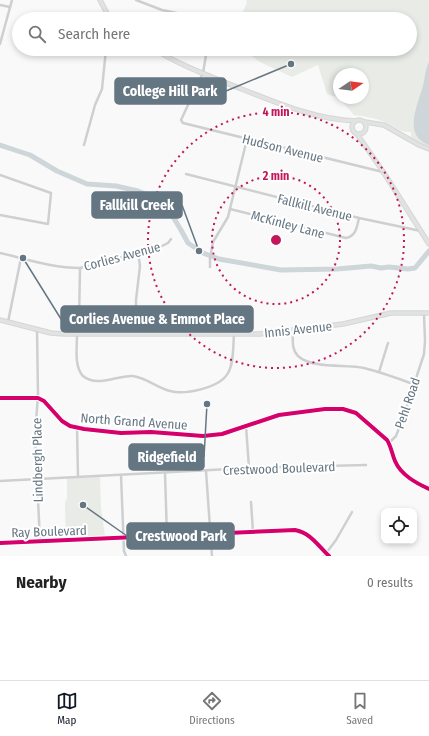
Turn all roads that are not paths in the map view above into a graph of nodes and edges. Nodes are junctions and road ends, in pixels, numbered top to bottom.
1 (12, 0) edge
2 (100, 0) edge
3 (136, 0) edge
4 (0, 5) edge
5 (10, 7) junction
6 (106, 12) edge
7 (172, 12) edge
8 (1, 37) edge
9 (0, 44) edge
10 (105, 56) edge
11 (166, 56) edge
12 (206, 56) edge
13 (203, 74) junction
14 (343, 120) junction
15 (356, 121) junction
16 (365, 122) junction
17 (374, 124) junction
18 (352, 127) junction
19 (367, 128) junction
20 (357, 134) junction
21 (363, 134) junction
22 (247, 139) junction
23 (365, 144) junction
24 (84, 145) dead end
25 (429, 149) edge
26 (384, 173) junction
27 (186, 174) dead end
28 (0, 175) edge
29 (236, 187) junction
30 (230, 208) junction
31 (0, 215) edge
32 (359, 218) junction
33 (422, 231) junction
34 (171, 239) dead end
35 (429, 244) edge
36 (138, 252) junction
37 (0, 253) edge
38 (22, 258) junction
39 (210, 267) dead end
40 (80, 268) junction
41 (424, 313) junction
42 (429, 313) edge
43 (79, 320) dead end
44 (0, 321) edge
45 (8, 322) junction
46 (37, 330) junction
47 (293, 330) junction
48 (234, 334) junction
49 (77, 335) junction
50 (136, 335) junction
51 (388, 343) dead end
52 (379, 372) junction
53 (413, 384) junction
54 (0, 398) edge
55 (38, 398) junction
56 (246, 426) junction
57 (77, 427) junction
58 (389, 444) junction
59 (366, 464) dead end
60 (249, 468) junction
61 (206, 471) junction
62 (165, 473) junction
63 (121, 475) junction
64 (78, 477) junction
65 (37, 479) junction
66 (0, 480) edge
67 (429, 489) edge
68 (251, 502) dead end
69 (352, 512) dead end
70 (253, 532) junction
71 (210, 535) junction
72 (167, 537) junction
73 (124, 538) junction
74 (40, 542) junction
75 (0, 543) edge
76 (325, 555) edge
77 (126, 556) edge
78 (212, 556) edge
79 (329, 556) edge

1 - 5 street
2 - 6 street
3 - 7 street
4 - 5 street
5 - 8 street
8 - 9 street
10 - 24 street
11 - 13 street
12 - 13 street
13 - 14 street
13 - 22 street, Hudson Avenue
14 - 15 street
14 - 18 street
15 - 16 street
15 - 18 street
16 - 17 street
16 - 19 street
17 - 19 street
17 - 25 street
18 - 20 street
19 - 21 street
20 - 21 street
20 - 23 street
21 - 23 street
22 - 26 street, Hudson Avenue
22 - 29 street
23 - 26 street
26 - 33 street
27 - 29 street, Fallkill Avenue
28 - 31 street
29 - 30 street
29 - 32 street, Fallkill Avenue
30 - 32 street, McKinley Lane
30 - 39 street
32 - 33 street, Fallkill Avenue
33 - 35 street
34 - 36 street, Corlies Avenue
36 - 40 street, Corlies Avenue
36 - 50 street
37 - 38 street, Corlies Avenue
38 - 40 street, Corlies Avenue
38 - 45 street
40 - 43 street
41 - 42 street, Innis Avenue
41 - 47 street, Innis Avenue
41 - 53 street, Pehl Road
44 - 45 street, Innis Avenue
45 - 46 street, Innis Avenue
46 - 49 street, Innis Avenue
46 - 55 street, Lindbergh Place
47 - 48 street, Innis Avenue
47 - 52 street
48 - 49 street
48 - 50 street, Innis Avenue
49 - 50 street, Innis Avenue
51 - 52 street
52 - 53 street
53 - 58 street, Pehl Road
54 - 55 street
55 - 57 street, North Grand Avenue
55 - 65 street, Lindbergh Place
56 - 57 street, North Grand Avenue
56 - 58 street, North Grand Avenue
56 - 60 street
57 - 64 street
58 - 67 street, North Grand Avenue
59 - 60 street, Crestwood Boulevard
60 - 61 street, Crestwood Boulevard
61 - 62 street, Crestwood Boulevard
61 - 71 street
62 - 63 street, Crestwood Boulevard
62 - 72 street
63 - 64 street, Crestwood Boulevard
63 - 73 street
64 - 65 street, Crestwood Boulevard
65 - 66 street, Crestwood Boulevard
65 - 74 street, Lindbergh Place
68 - 70 street
69 - 76 street
70 - 71 street, Ray Boulevard
70 - 76 street, Ray Boulevard
71 - 72 street, Ray Boulevard
71 - 78 street
72 - 73 street, Ray Boulevard
73 - 74 street, Ray Boulevard
73 - 77 street
74 - 75 street, Ray Boulevard
76 - 79 street, Ray Boulevard

